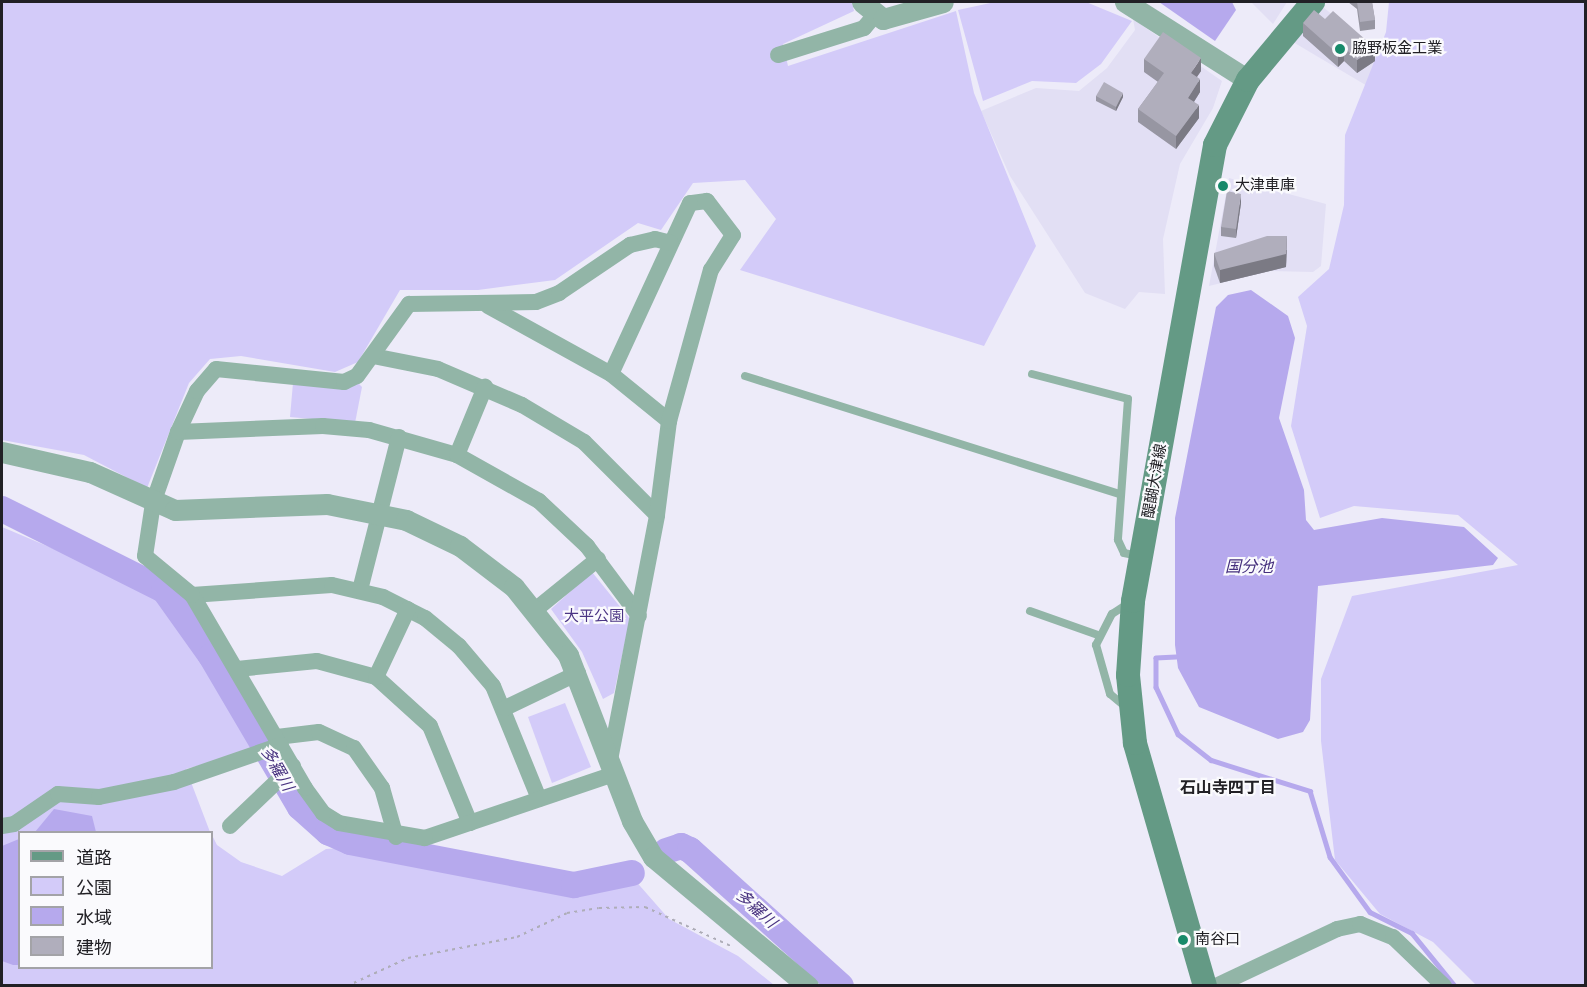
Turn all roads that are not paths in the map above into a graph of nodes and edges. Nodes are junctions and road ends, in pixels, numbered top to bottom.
1 (943, 2) edge
2 (1125, 2) edge
3 (1312, 2) edge
4 (868, 9) edge
5 (778, 55) dead end
6 (1248, 80) junction
7 (671, 243) junction
8 (488, 306) junction
9 (373, 356) junction
10 (611, 374) junction
11 (1032, 374) dead end
12 (745, 376) dead end
13 (485, 387) junction
14 (669, 421) junction
15 (178, 432) junction
16 (399, 437) junction
17 (2, 452) edge
18 (457, 455) junction
19 (1120, 494) junction
20 (153, 503) junction
21 (381, 513) junction
22 (657, 515) junction
23 (1141, 557) junction
24 (598, 559) junction
25 (360, 590) junction
26 (192, 594) junction
27 (1133, 601) junction
28 (408, 609) junction
29 (535, 610) junction
30 (1030, 611) dead end
31 (639, 615) junction
32 (1098, 635) junction
33 (237, 669) junction
34 (578, 673) junction
35 (376, 677) junction
36 (623, 687) junction
37 (506, 708) junction
38 (592, 709) junction
39 (1131, 711) junction
40 (279, 741) junction
41 (293, 766) junction
42 (612, 767) junction
43 (539, 799) junction
44 (470, 823) junction
45 (2, 826) edge
46 (230, 826) dead end
47 (396, 837) junction
48 (808, 986) edge
49 (1205, 986) edge
50 (1216, 986) edge
51 (1444, 986) edge

1 - 4 street
2 - 6 street
3 - 6 main road, 醍醐大津線
4 - 5 street
6 - 23 main road, 醍醐大津線
7 - 8 street
7 - 10 street
7 - 14 street
8 - 9 street
8 - 10 street
9 - 13 street
9 - 15 street
10 - 14 street
11 - 19 lane
12 - 19 lane
13 - 18 street
13 - 22 street
14 - 22 street
15 - 16 street
15 - 20 street
16 - 18 street
16 - 21 street
17 - 20 street
18 - 24 street
19 - 23 lane
20 - 21 street
20 - 26 street
21 - 25 street
21 - 29 street
22 - 31 street
23 - 27 main road, 醍醐大津線
24 - 29 street
24 - 31 street
25 - 26 street
25 - 28 street
26 - 33 street
27 - 32 lane
27 - 39 main road, 醍醐大津線
28 - 35 street
28 - 37 street
29 - 34 street
30 - 32 lane
31 - 36 street
32 - 39 lane
33 - 35 street
33 - 40 street
34 - 37 street
34 - 38 street
35 - 44 street
36 - 38 street
36 - 42 street
37 - 43 street
38 - 42 street
39 - 49 main road, 醍醐大津線
40 - 41 street
40 - 45 street
40 - 47 street
41 - 46 street
41 - 47 street
42 - 43 street
42 - 48 street
43 - 44 street
44 - 47 street
50 - 51 street

